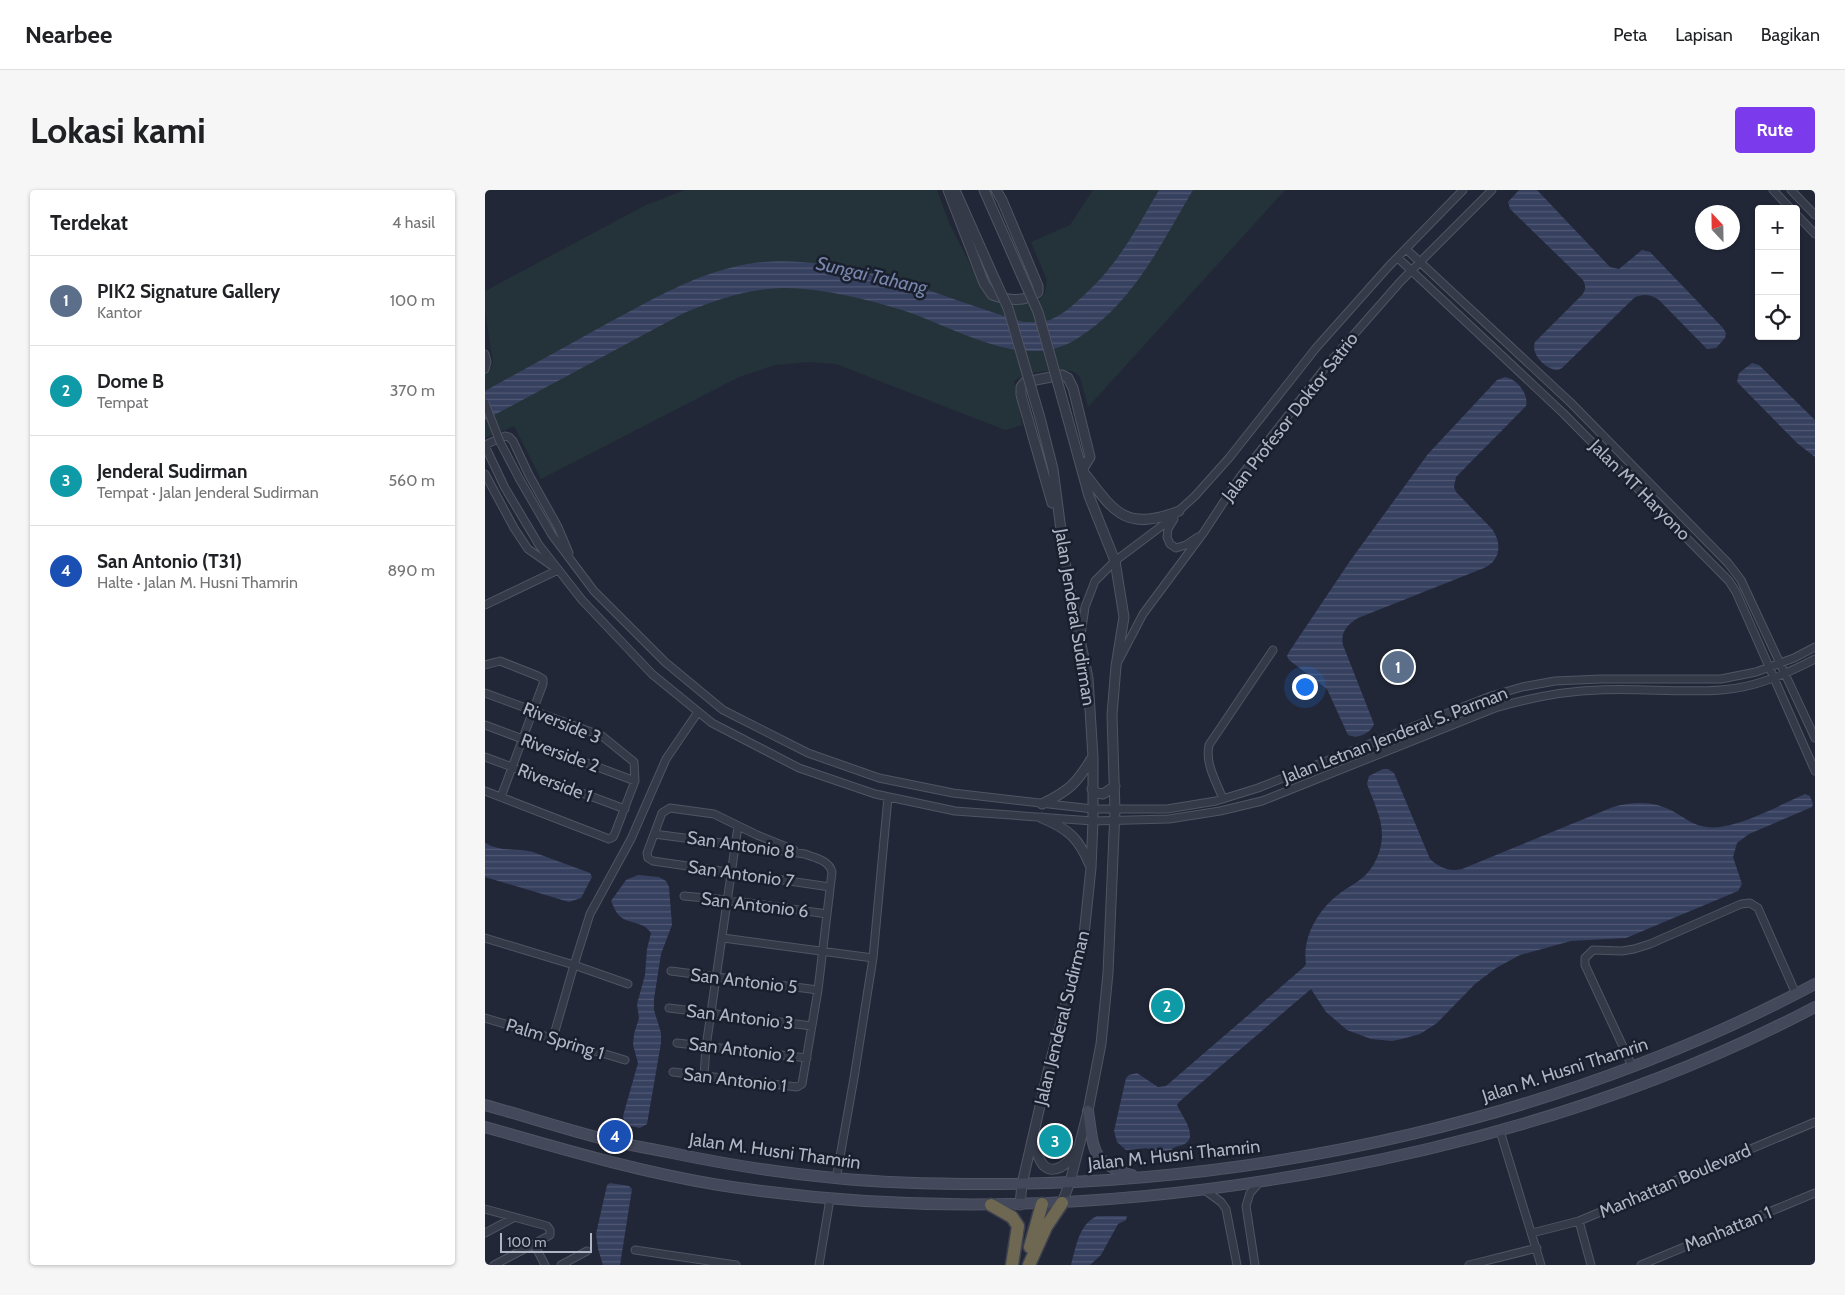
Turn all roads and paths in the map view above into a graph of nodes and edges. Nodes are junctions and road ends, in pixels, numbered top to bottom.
1 (948, 190) edge
2 (955, 190) edge
3 (984, 190) edge
4 (996, 190) edge
5 (1463, 190) edge
6 (1492, 190) edge
7 (1773, 190) edge
8 (1791, 190) edge
9 (1787, 205) edge
10 (1815, 215) edge
11 (1800, 218) edge
12 (1815, 234) edge
13 (1406, 249) junction
14 (1398, 258) junction
15 (1419, 262) junction
16 (1411, 270) junction
17 (485, 354) edge
18 (485, 369) edge
19 (485, 403) edge
20 (485, 445) edge
21 (1082, 470) junction
22 (485, 474) edge
23 (1179, 511) junction
24 (1204, 532) junction
25 (1064, 551) junction
26 (1115, 560) junction
27 (573, 562) junction
28 (558, 570) junction
29 (485, 605) edge
30 (1080, 640) junction
31 (1815, 648) edge
32 (1273, 650) dead end
33 (1815, 659) edge
34 (1781, 663) junction
35 (485, 666) edge
36 (1116, 666) junction
37 (1769, 667) junction
38 (1785, 673) junction
39 (1773, 677) junction
40 (485, 693) edge
41 (534, 711) junction
42 (698, 712) junction
43 (485, 725) edge
44 (1815, 738) edge
45 (523, 739) junction
46 (485, 757) edge
47 (1093, 757) junction
48 (512, 767) junction
49 (1815, 771) edge
50 (635, 781) junction
51 (1115, 786) junction
52 (1092, 789) junction
53 (485, 790) edge
54 (501, 796) junction
55 (888, 797) junction
56 (1223, 799) junction
57 (1042, 804) junction
58 (625, 809) junction
59 (1093, 809) junction
60 (1115, 810) junction
61 (1042, 818) junction
62 (1093, 822) junction
63 (1114, 822) junction
64 (738, 826) junction
65 (654, 834) junction
66 (735, 845) junction
67 (805, 854) junction
68 (1091, 868) junction
69 (731, 873) junction
70 (830, 887) junction
71 (684, 896) dead end
72 (728, 900) junction
73 (827, 914) junction
74 (485, 938) edge
75 (723, 938) junction
76 (822, 951) junction
77 (873, 958) junction
78 (574, 965) junction
79 (671, 971) dead end
80 (717, 977) junction
81 (628, 984) dead end
82 (1815, 984) edge
83 (818, 990) junction
84 (1796, 994) junction
85 (1815, 1007) edge
86 (669, 1008) dead end
87 (712, 1014) junction
88 (485, 1018) edge
89 (812, 1026) junction
90 (553, 1038) junction
91 (677, 1043) dead end
92 (706, 1046) junction
93 (807, 1058) junction
94 (625, 1060) dead end
95 (1631, 1066) junction
96 (673, 1072) dead end
97 (704, 1076) junction
98 (485, 1105) edge
99 (1088, 1111) junction
100 (1815, 1122) edge
101 (485, 1127) edge
102 (1034, 1130) junction
103 (1500, 1131) junction
104 (1082, 1136) junction
105 (1140, 1177) junction
106 (836, 1178) junction
107 (1070, 1182) junction
108 (1259, 1183) junction
109 (1022, 1184) junction
110 (1207, 1190) junction
111 (1815, 1193) edge
112 (831, 1199) junction
113 (1062, 1203) junction
114 (1042, 1204) junction
115 (991, 1205) junction
116 (1020, 1205) junction
117 (485, 1209) edge
118 (515, 1217) junction
119 (1579, 1221) junction
120 (485, 1233) edge
121 (1532, 1233) junction
122 (534, 1244) junction
123 (1537, 1248) junction
124 (635, 1250) dead end
125 (587, 1251) dead end
126 (677, 1256) junction
127 (494, 1265) edge
128 (545, 1265) edge
129 (561, 1265) edge
130 (675, 1265) edge
131 (736, 1265) edge
132 (819, 1265) edge
133 (1011, 1265) edge
134 (1025, 1265) edge
135 (1029, 1265) edge
136 (1237, 1265) edge
137 (1255, 1265) edge
138 (1469, 1265) edge
139 (1541, 1265) edge
140 (1591, 1265) edge
141 (1641, 1265) edge

1 - 4 street
2 - 25 street, Jalan Jenderal Sudirman, bridge
3 - 21 street, Jalan Jenderal Sudirman, bridge
5 - 13 street, Jalan Profesor Doktor Satrio
6 - 15 street, Jalan Profesor Doktor Satrio
7 - 9 street
8 - 10 street
11 - 12 street
13 - 14 street, Jalan Profesor Doktor Satrio
13 - 15 street, Jalan MT Haryono
14 - 16 street, Jalan MT Haryono
14 - 23 street, Jalan Profesor Doktor Satrio
15 - 16 street, Jalan Profesor Doktor Satrio
15 - 34 street, Jalan MT Haryono
16 - 24 street, Jalan Profesor Doktor Satrio
16 - 37 street, Jalan MT Haryono
17 - 18 street
19 - 27 street, bridge
20 - 27 street
20 - 28 street
21 - 23 street
21 - 25 street
21 - 26 street, Jalan Jenderal Sudirman
22 - 28 street
23 - 24 street
23 - 26 street, Jalan Profesor Doktor Satrio
24 - 36 street, Jalan Profesor Doktor Satrio
25 - 30 street, Jalan Jenderal Sudirman
26 - 30 street, Jalan Profesor Doktor Satrio
26 - 36 street, Jalan Jenderal Sudirman
27 - 57 street, Jalan Letnan Jenderal S. Parman
28 - 29 street
28 - 42 street, Jalan Letnan Jenderal S. Parman
30 - 47 street, Jalan Jenderal Sudirman
31 - 34 street, Jalan Letnan Jenderal S. Parman
32 - 56 street
33 - 38 street, Jalan Letnan Jenderal S. Parman
34 - 37 street, Jalan Letnan Jenderal S. Parman
34 - 38 street, Jalan MT Haryono
35 - 41 street
36 - 51 street, Jalan Jenderal Sudirman
37 - 39 street, Jalan MT Haryono
37 - 56 street, Jalan Letnan Jenderal S. Parman
38 - 39 street, Jalan Letnan Jenderal S. Parman
38 - 44 street, Jalan MT Haryono
39 - 49 street, Jalan MT Haryono
39 - 63 street, Jalan Letnan Jenderal S. Parman
40 - 41 street, Riverside 3
41 - 45 street
41 - 50 street, Riverside 3
42 - 55 street, Jalan Letnan Jenderal S. Parman
42 - 78 street
43 - 45 street, Riverside 2
45 - 48 street
45 - 50 street, Riverside 2
46 - 48 street, Riverside 1
47 - 52 street, Jalan Jenderal Sudirman
47 - 57 street
48 - 54 street
48 - 58 street, Riverside 1
50 - 58 street
51 - 52 street
51 - 60 street, Jalan Jenderal Sudirman
52 - 59 street, Jalan Jenderal Sudirman
53 - 54 street
54 - 58 street
55 - 61 street, Jalan Letnan Jenderal S. Parman
55 - 77 street
56 - 60 street, Jalan Letnan Jenderal S. Parman
57 - 59 street, Jalan Letnan Jenderal S. Parman
59 - 60 street, Jalan Letnan Jenderal S. Parman
59 - 62 street, Jalan Jenderal Sudirman
60 - 63 street, Jalan Jenderal Sudirman
61 - 62 street, Jalan Letnan Jenderal S. Parman
61 - 68 street
62 - 63 street, Jalan Letnan Jenderal S. Parman
62 - 68 street, Jalan Jenderal Sudirman
63 - 99 street, Jalan Jenderal Sudirman
64 - 65 street
64 - 66 street
64 - 67 street
65 - 66 street, San Antonio 8
65 - 69 street, San Antonio 7
66 - 67 street, San Antonio 8
66 - 69 street
67 - 70 street, San Antonio 8
68 - 102 street, Jalan Jenderal Sudirman
69 - 70 street, San Antonio 7
69 - 72 street
70 - 73 street
71 - 72 street, San Antonio 6
72 - 73 street, San Antonio 6
72 - 75 street
73 - 76 street
74 - 78 street
75 - 76 street
75 - 80 street
76 - 77 street
76 - 83 street
77 - 106 street
78 - 81 street
78 - 90 street
79 - 80 street, San Antonio 5
80 - 83 street, San Antonio 5
80 - 87 street
82 - 84 main road, Jalan M. Husni Thamrin
83 - 89 street
84 - 95 main road, Jalan M. Husni Thamrin
84 - 95 street
85 - 103 main road, Jalan M. Husni Thamrin
86 - 87 street, San Antonio 3
87 - 89 street, San Antonio 3
87 - 92 street
88 - 90 street, Palm Spring 1
89 - 93 street
90 - 94 street, Palm Spring 1
91 - 92 street, San Antonio 2
92 - 93 street, San Antonio 2
92 - 97 street
93 - 97 street, San Antonio 1
95 - 105 main road, Jalan M. Husni Thamrin
96 - 97 street, San Antonio 1
98 - 106 main road, Jalan M. Husni Thamrin
99 - 104 street, Jalan Jenderal Sudirman
99 - 105 main road
100 - 119 street, Manhattan Boulevard
101 - 112 main road, Jalan M. Husni Thamrin
102 - 104 street
102 - 109 street, Jalan Jenderal Sudirman
103 - 108 main road, Jalan M. Husni Thamrin
103 - 121 street
104 - 107 street, Jalan Jenderal Sudirman
105 - 107 main road, Jalan M. Husni Thamrin
106 - 109 main road, Jalan M. Husni Thamrin
107 - 109 main road, Jalan M. Husni Thamrin
107 - 113 street, Jalan Jenderal Sudirman
108 - 110 main road, Jalan M. Husni Thamrin
108 - 137 street
109 - 116 street, Jalan Jenderal Sudirman
110 - 113 main road, Jalan M. Husni Thamrin
110 - 136 street
111 - 141 street, Manhattan 1
112 - 115 main road, Jalan M. Husni Thamrin
112 - 132 street
113 - 114 main road, Jalan M. Husni Thamrin
113 - 135 highway
114 - 116 main road, Jalan M. Husni Thamrin
114 - 134 highway
115 - 116 main road, Jalan M. Husni Thamrin
115 - 133 highway
117 - 118 street
118 - 120 street
118 - 122 street
119 - 121 street, Manhattan Boulevard
119 - 140 street
121 - 123 street
122 - 127 street
122 - 128 street
123 - 138 street
123 - 139 street
124 - 126 street
125 - 129 street
126 - 130 street
126 - 131 street

